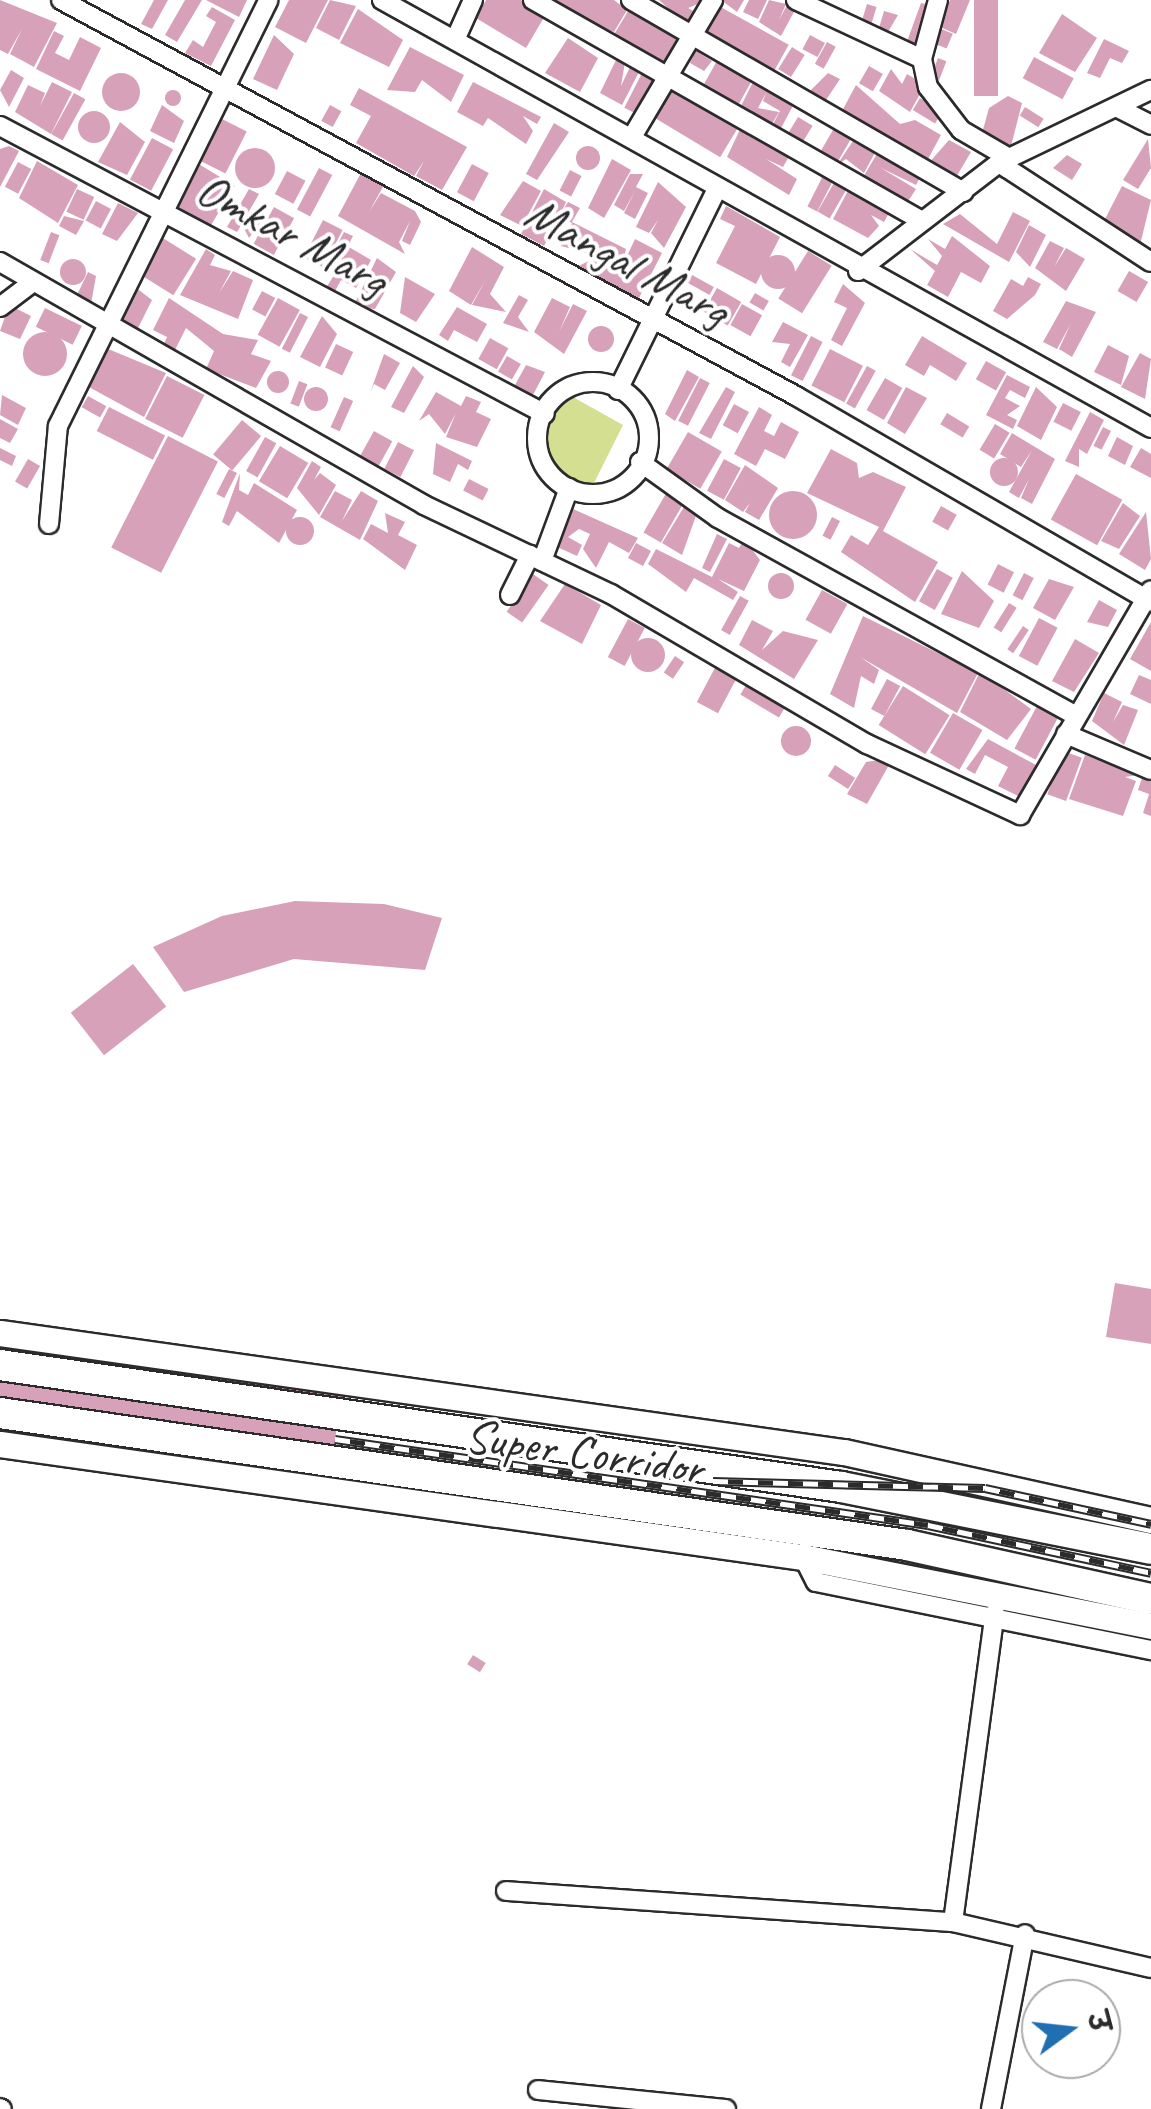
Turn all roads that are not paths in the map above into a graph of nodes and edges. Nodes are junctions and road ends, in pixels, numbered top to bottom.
1 (61, 0) edge
2 (269, 0) edge
3 (382, 0) edge
4 (473, 0) edge
5 (533, 0) edge
6 (631, 0) edge
7 (713, 0) edge
8 (796, 0) edge
9 (938, 0) edge
10 (694, 36) junction
11 (455, 40) junction
12 (922, 59) junction
13 (670, 76) junction
14 (226, 83) junction
15 (1151, 90) edge
16 (1118, 108) junction
17 (1151, 125) edge
18 (0, 126) edge
19 (632, 137) junction
20 (1004, 160) junction
21 (716, 188) junction
22 (964, 192) junction
23 (162, 210) junction
24 (920, 220) junction
25 (0, 262) edge
26 (1151, 262) edge
27 (858, 271) junction
28 (34, 282) junction
29 (0, 307) edge
30 (650, 318) junction
31 (108, 327) junction
32 (618, 390) junction
33 (545, 414) junction
34 (1151, 428) edge
35 (640, 462) junction
36 (570, 488) junction
37 (49, 524) dead end
38 (536, 558) junction
39 (510, 595) dead end
40 (1150, 597) edge
41 (1076, 716) junction
42 (1066, 734) junction
43 (1151, 770) edge
44 (0, 1333) edge
45 (0, 1365) edge
46 (0, 1413) edge
47 (0, 1444) edge
48 (1151, 1520) edge
49 (1151, 1549) edge
50 (803, 1556) junction
51 (1151, 1599) edge
52 (995, 1613) junction
53 (1151, 1626) edge
54 (1151, 1650) edge
55 (506, 1891) dead end
56 (953, 1922) junction
57 (1025, 1934) junction
58 (1151, 1968) edge
59 (538, 2090) dead end
60 (726, 2109) edge
61 (991, 2109) edge

1 - 14 street, Mangal Marg
2 - 14 street
3 - 11 street
4 - 11 street
5 - 13 street
6 - 10 street
7 - 10 street
8 - 12 street
9 - 12 street
10 - 13 street
10 - 22 street
11 - 19 street
12 - 20 street
13 - 19 street
13 - 24 street
14 - 23 street
14 - 30 street, Mangal Marg
15 - 16 street
16 - 17 street
16 - 20 street
18 - 23 street, Omkar Marg
19 - 21 street
20 - 22 street
20 - 26 street
21 - 27 street
21 - 30 street
22 - 24 street
23 - 31 street
23 - 33 street, Omkar Marg
24 - 27 street
25 - 28 street
27 - 34 street
28 - 29 street
28 - 31 street
30 - 32 street
30 - 40 street, Mangal Marg
31 - 37 street
31 - 38 street
32 - 33 street
32 - 35 street
33 - 36 street
35 - 36 street
35 - 41 street
36 - 38 street
38 - 39 street
38 - 42 street
40 - 41 street
41 - 42 street
42 - 43 street
44 - 48 street
45 - 49 main road, Super Corridor
46 - 51 main road, Super Corridor
47 - 50 street
50 - 52 street
50 - 53 street
52 - 54 street
52 - 56 street
55 - 56 street
56 - 57 street
57 - 58 street
57 - 61 street
59 - 60 street

